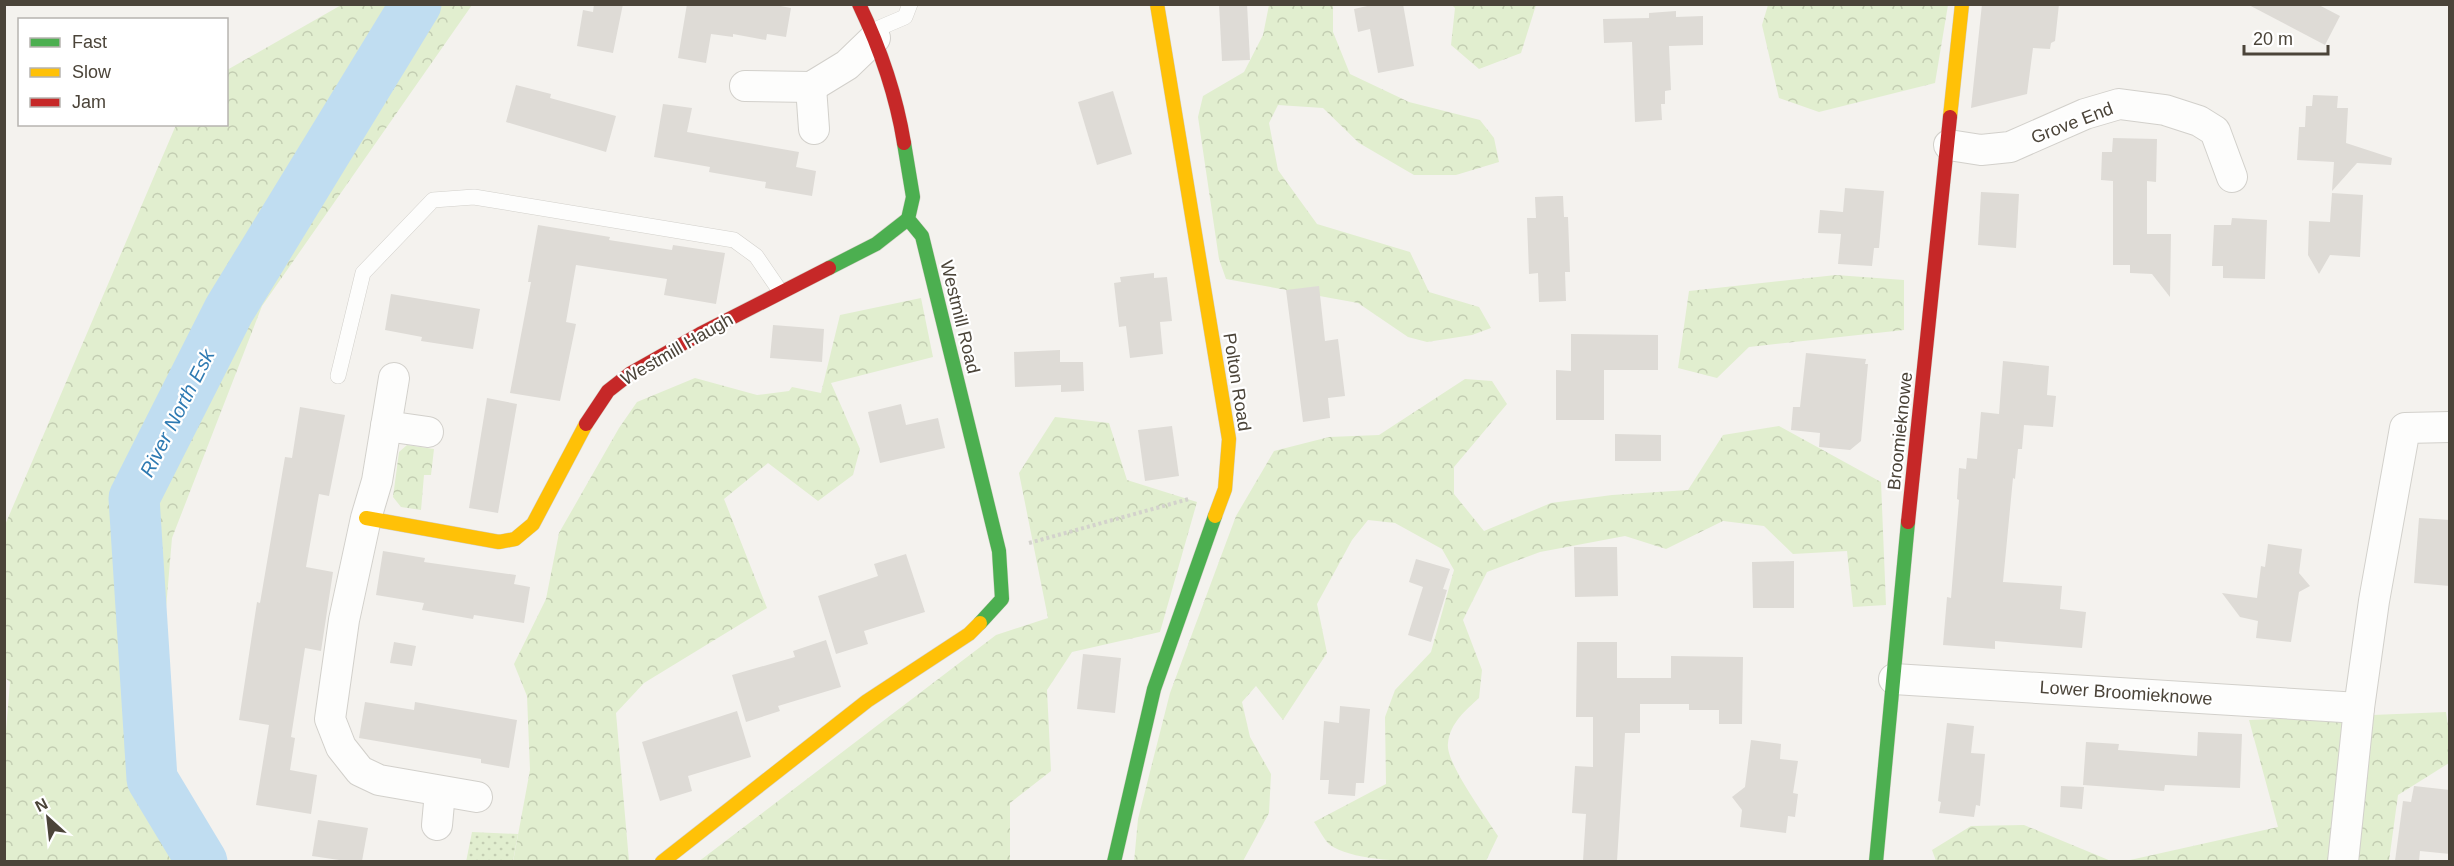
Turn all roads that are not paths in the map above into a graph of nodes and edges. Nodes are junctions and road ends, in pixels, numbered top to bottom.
1 (859, 4) edge
2 (910, 4) edge
3 (1157, 4) edge
4 (1962, 4) edge
5 (873, 35) junction
6 (745, 86) dead end
7 (811, 87) junction
8 (814, 129) dead end
9 (1949, 144) junction
10 (2232, 177) dead end
11 (908, 219) junction
12 (780, 291) junction
13 (338, 376) dead end
14 (394, 378) dead end
15 (386, 426) junction
16 (2450, 427) edge
17 (428, 432) dead end
18 (366, 518) junction
19 (1894, 679) junction
20 (2359, 708) junction
21 (440, 792) junction
22 (477, 797) dead end
23 (437, 825) dead end
24 (662, 861) edge
25 (1114, 861) edge
26 (1876, 861) edge
27 (2343, 861) edge

1 - 5 street
2 - 5 lane
3 - 25 street, Polton Road
4 - 9 street, Broomieknowe
5 - 7 street
5 - 11 street
6 - 7 street
7 - 8 street
9 - 10 street, Grove End
9 - 19 street, Broomieknowe
11 - 12 street, Westmill Haugh
11 - 24 street, Westmill Road
12 - 13 lane
12 - 18 street, Westmill Haugh
14 - 15 street
15 - 17 street
15 - 18 street
16 - 20 street
18 - 21 street
19 - 20 street, Lower Broomieknowe
19 - 26 street, Broomieknowe
20 - 27 street
21 - 22 street
21 - 23 street

